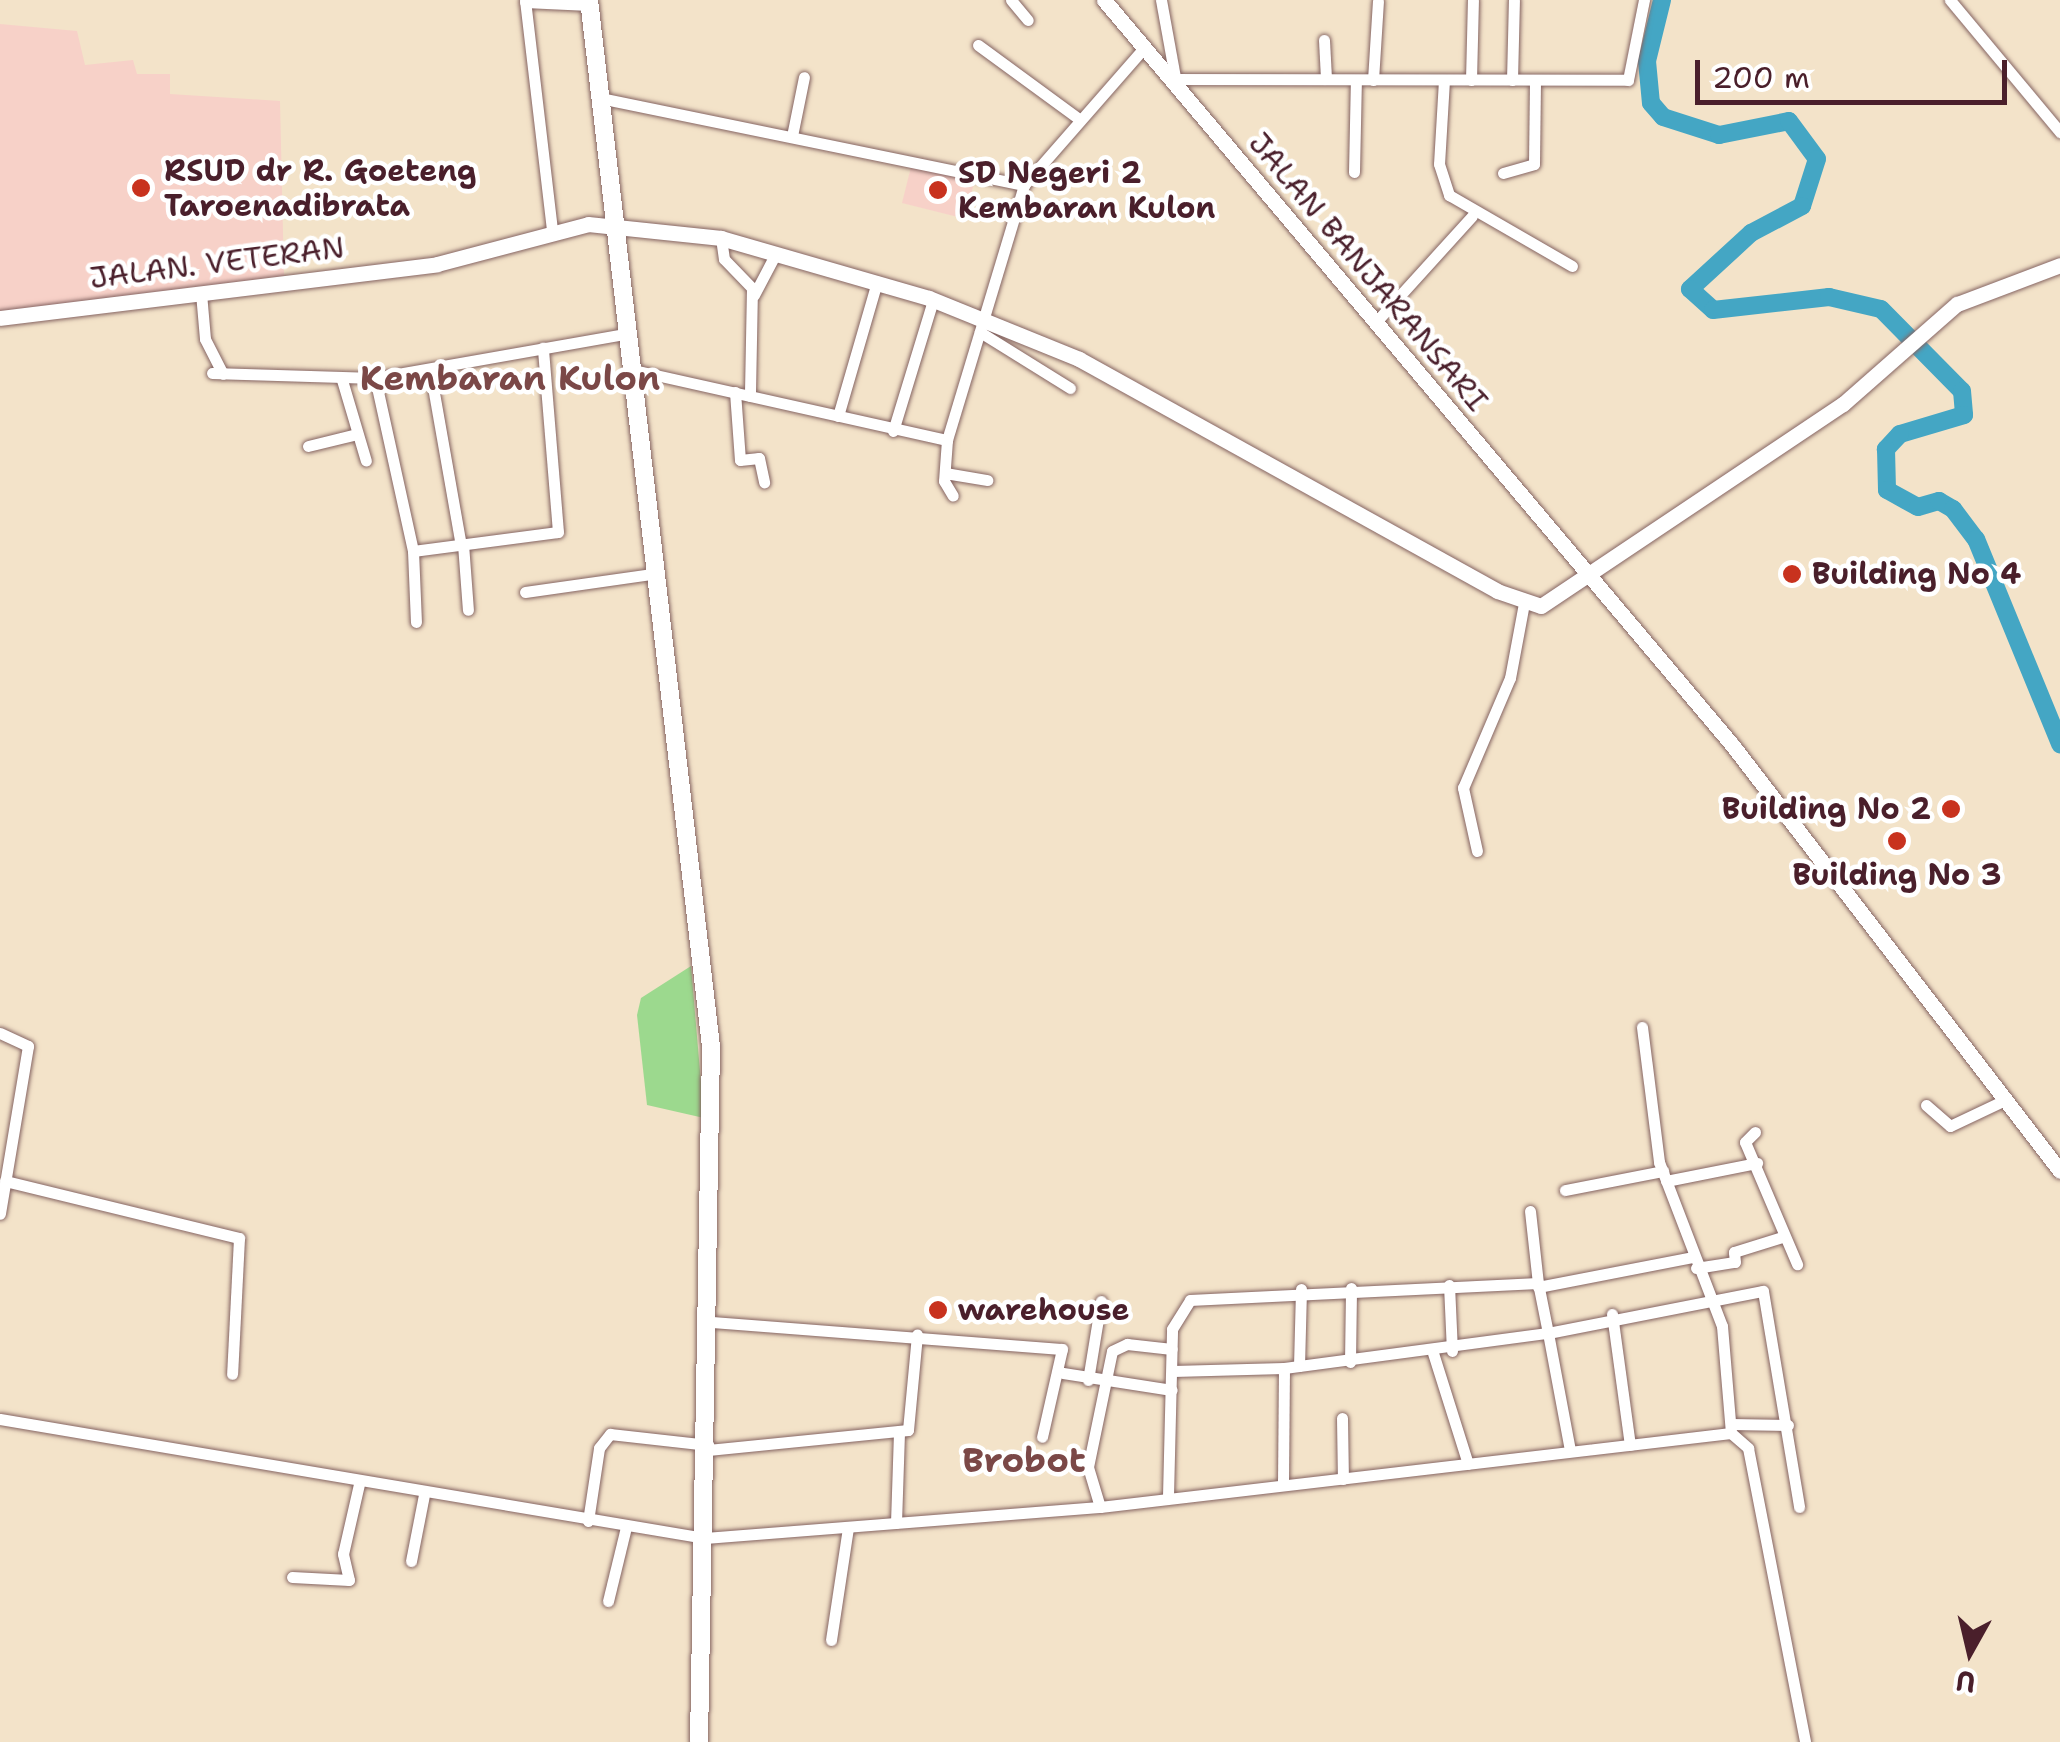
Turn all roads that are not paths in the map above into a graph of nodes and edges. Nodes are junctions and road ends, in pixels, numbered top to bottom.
1 (1012, 0) edge
2 (1104, 0) edge
3 (1162, 0) edge
4 (1474, 0) edge
5 (1514, 0) edge
6 (1644, 0) edge
7 (1950, 0) edge
8 (525, 1) edge
9 (1378, 1) edge
10 (589, 3) edge
11 (1028, 20) dead end
12 (1324, 40) dead end
13 (978, 45) dead end
14 (1144, 48) junction
15 (804, 76) dead end
16 (1173, 78) junction
17 (1326, 79) junction
18 (1356, 80) junction
19 (1373, 80) junction
20 (1444, 80) junction
21 (1471, 80) junction
22 (1512, 80) junction
23 (1535, 81) junction
24 (600, 98) junction
25 (1079, 120) junction
26 (2060, 132) edge
27 (792, 136) junction
28 (1354, 172) dead end
29 (1503, 173) dead end
30 (1024, 185) junction
31 (1472, 216) junction
32 (614, 228) junction
33 (552, 230) junction
34 (721, 238) junction
35 (774, 255) junction
36 (2060, 264) edge
37 (1572, 266) dead end
38 (877, 282) junction
39 (201, 293) junction
40 (753, 296) junction
41 (933, 300) junction
42 (0, 318) edge
43 (1375, 323) junction
44 (982, 325) junction
45 (625, 334) junction
46 (543, 348) junction
47 (629, 369) junction
48 (430, 370) junction
49 (374, 378) junction
50 (342, 380) junction
51 (1070, 388) dead end
52 (735, 392) junction
53 (750, 396) junction
54 (838, 416) junction
55 (893, 431) junction
56 (357, 434) junction
57 (947, 440) junction
58 (308, 446) dead end
59 (366, 461) dead end
60 (945, 473) junction
61 (987, 480) dead end
62 (764, 482) dead end
63 (954, 496) dead end
64 (462, 544) junction
65 (413, 551) junction
66 (658, 572) junction
67 (1590, 578) junction
68 (525, 592) dead end
69 (1524, 603) junction
70 (468, 610) dead end
71 (416, 622) dead end
72 (1477, 851) dead end
73 (1642, 1027) dead end
74 (0, 1033) edge
75 (2003, 1102) junction
76 (1926, 1106) dead end
77 (1756, 1132) dead end
78 (1757, 1164) junction
79 (2060, 1171) edge
80 (1664, 1176) junction
81 (5, 1181) junction
82 (1565, 1190) dead end
83 (1530, 1211) dead end
84 (0, 1214) edge
85 (1785, 1236) junction
86 (1694, 1263) junction
87 (1796, 1264) dead end
88 (1449, 1285) junction
89 (1538, 1285) junction
90 (1352, 1288) junction
91 (1302, 1289) junction
92 (1714, 1299) junction
93 (1101, 1302) dead end
94 (1612, 1314) junction
95 (711, 1322) junction
96 (1548, 1332) junction
97 (917, 1334) junction
98 (1172, 1350) junction
99 (1452, 1351) junction
100 (1432, 1353) junction
101 (1350, 1362) junction
102 (1299, 1366) junction
103 (1284, 1368) junction
104 (1173, 1371) junction
105 (1063, 1373) junction
106 (232, 1374) dead end
107 (1088, 1380) junction
108 (1102, 1383) junction
109 (1172, 1390) junction
110 (1342, 1418) dead end
111 (0, 1419) edge
112 (1788, 1424) junction
113 (1731, 1428) junction
114 (899, 1431) junction
115 (1042, 1437) dead end
116 (1630, 1445) junction
117 (708, 1447) junction
118 (1570, 1452) junction
119 (1468, 1464) junction
120 (1343, 1479) junction
121 (1283, 1482) junction
122 (359, 1484) junction
123 (424, 1495) junction
124 (1168, 1496) junction
125 (1799, 1507) dead end
126 (1100, 1508) junction
127 (588, 1521) junction
128 (896, 1523) junction
129 (626, 1527) junction
130 (848, 1527) junction
131 (704, 1538) junction
132 (411, 1561) dead end
133 (292, 1576) dead end
134 (608, 1601) dead end
135 (832, 1640) dead end
136 (699, 1742) edge
137 (1805, 1742) edge

1 - 11 street
2 - 14 street, JALAN BANJARANSARI
3 - 16 street
4 - 21 street
5 - 22 street
6 - 23 street
7 - 26 street
8 - 10 street
8 - 33 street
9 - 19 street
10 - 24 main road
12 - 17 street
13 - 25 street
14 - 16 street, JALAN BANJARANSARI
14 - 25 street
15 - 27 street
16 - 17 street
16 - 43 street, JALAN BANJARANSARI
17 - 18 street
18 - 19 street
18 - 28 street
19 - 20 street
20 - 21 street
20 - 31 street
21 - 22 street
22 - 23 street
23 - 29 street
24 - 27 street
24 - 32 main road
25 - 30 street
27 - 30 street
30 - 44 street
31 - 37 street
31 - 43 street
32 - 33 street, JALAN. VETERAN
32 - 34 street, JALAN. VETERAN
32 - 45 main road
33 - 39 street, JALAN. VETERAN
34 - 35 street, JALAN. VETERAN
34 - 40 street
35 - 38 street, JALAN. VETERAN
35 - 40 street
36 - 67 street
38 - 41 street, JALAN. VETERAN
38 - 54 street
39 - 42 street, JALAN. VETERAN
39 - 50 street
40 - 53 street
41 - 44 street, JALAN. VETERAN
41 - 55 street
43 - 67 street, JALAN BANJARANSARI
44 - 51 street
44 - 57 street
44 - 69 street, JALAN. VETERAN
45 - 46 street
45 - 47 main road
46 - 48 street
46 - 64 street
47 - 52 street
47 - 66 main road
48 - 49 street
48 - 64 street
49 - 50 street
49 - 65 street
50 - 56 street
52 - 53 street
52 - 62 street
53 - 54 street
54 - 55 street
55 - 57 street
56 - 58 street
56 - 59 street
57 - 60 street
60 - 61 street
60 - 63 street
64 - 65 street
64 - 70 street
65 - 71 street
66 - 68 street
66 - 95 main road
67 - 69 street
67 - 75 street, JALAN BANJARANSARI
69 - 72 street
73 - 80 street
74 - 81 street
75 - 76 street
75 - 79 street, JALAN BANJARANSARI
77 - 78 street
78 - 80 street
78 - 85 street
80 - 82 street
80 - 86 street
81 - 84 street
81 - 106 street
83 - 89 street
85 - 86 street
85 - 87 street
86 - 89 street
86 - 92 street
88 - 89 street
88 - 90 street
88 - 99 street
89 - 96 street
90 - 91 street
90 - 101 street
91 - 98 street
91 - 102 street
92 - 94 street
92 - 112 street
92 - 113 street
93 - 107 street
94 - 96 street
94 - 116 street
95 - 97 street
95 - 117 main road
96 - 99 street
96 - 118 street
97 - 105 street
97 - 114 street
98 - 104 street
98 - 108 street
99 - 100 street
100 - 101 street
100 - 119 street
101 - 102 street
102 - 103 street
103 - 104 street
103 - 121 street
104 - 109 street
105 - 107 street
105 - 115 street
107 - 108 street
108 - 109 street
108 - 126 street
109 - 124 street
110 - 120 street
111 - 122 street
112 - 113 street
112 - 125 street
113 - 116 street
113 - 137 street
114 - 117 street
114 - 128 street
116 - 118 street
117 - 127 street
117 - 131 main road
118 - 119 street
119 - 120 street
120 - 121 street
121 - 124 street
122 - 123 street
122 - 133 street
123 - 127 street
123 - 132 street
124 - 126 street
126 - 128 street
127 - 129 street
128 - 130 street
129 - 131 street
129 - 134 street
130 - 131 street
130 - 135 street
131 - 136 main road

